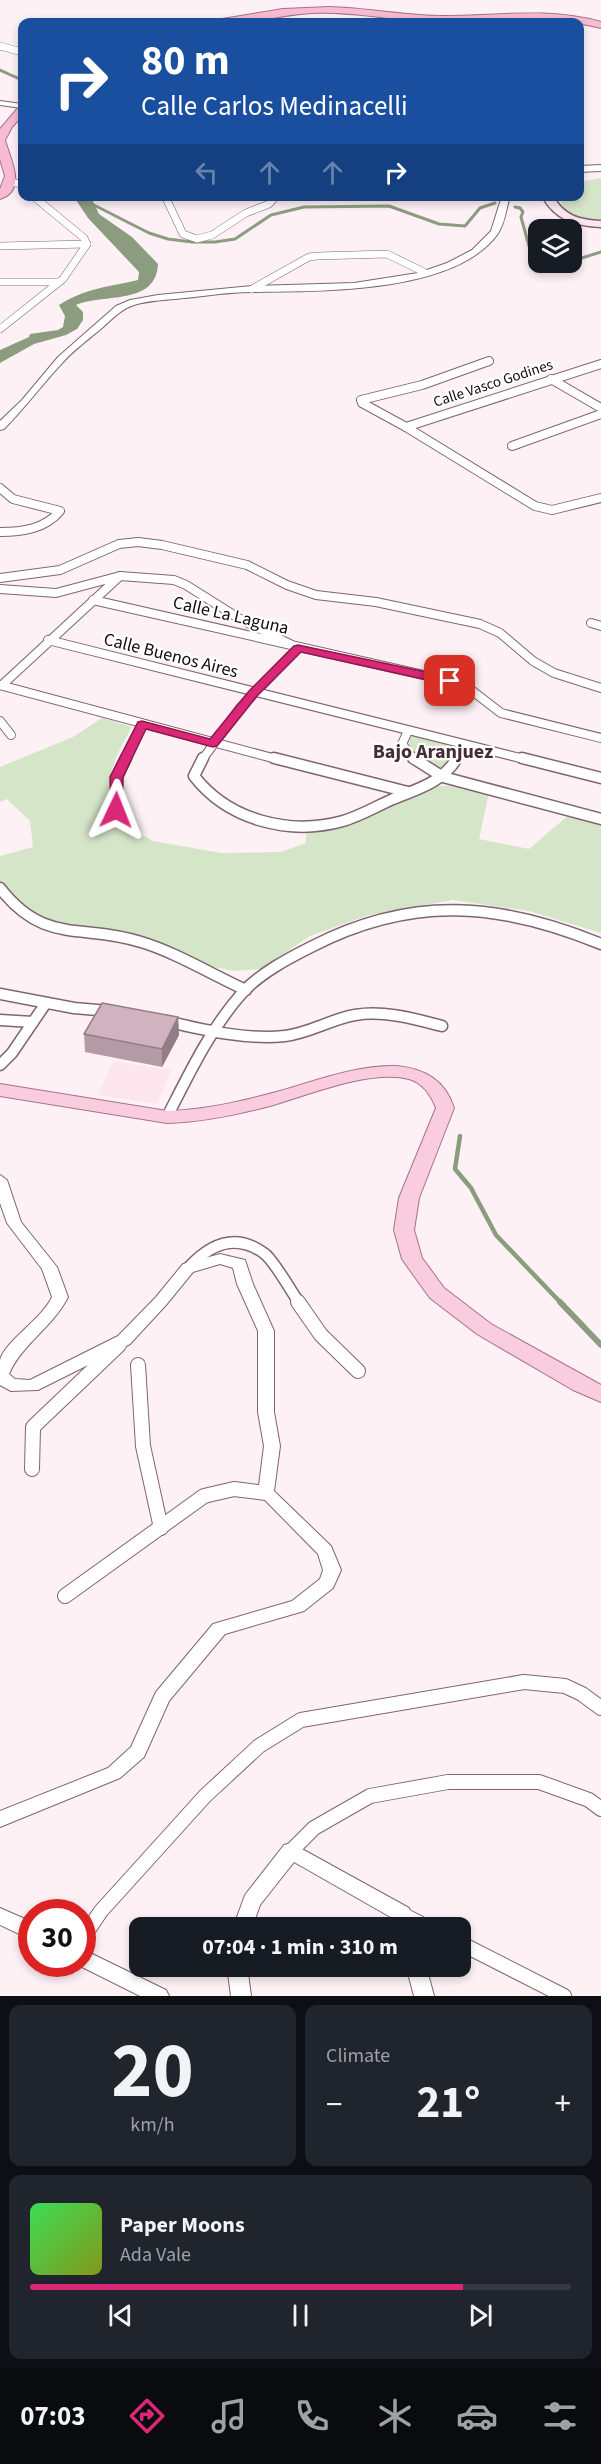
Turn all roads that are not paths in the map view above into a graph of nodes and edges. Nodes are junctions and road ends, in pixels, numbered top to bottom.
1 (244, 18) edge
2 (434, 18) edge
3 (467, 18) edge
4 (582, 18) edge
5 (584, 19) edge
6 (601, 25) edge
7 (0, 46) edge
8 (18, 51) edge
9 (0, 103) edge
10 (18, 105) edge
11 (18, 114) edge
12 (0, 140) edge
13 (601, 168) edge
14 (584, 169) edge
15 (10, 182) junction
16 (18, 183) edge
17 (0, 196) edge
18 (39, 201) edge
19 (167, 201) edge
20 (272, 201) edge
21 (504, 201) edge
22 (549, 201) edge
23 (601, 224) edge
24 (87, 244) junction
25 (0, 246) edge
26 (424, 272) junction
27 (0, 282) edge
28 (59, 282) junction
29 (252, 289) junction
30 (0, 329) edge
31 (489, 361) dead end
32 (601, 364) edge
33 (551, 379) junction
34 (601, 408) edge
35 (601, 414) edge
36 (0, 427) edge
37 (406, 427) junction
38 (512, 446) dead end
39 (0, 488) edge
40 (601, 498) edge
41 (0, 532) edge
42 (120, 576) junction
43 (0, 578) edge
44 (0, 589) edge
45 (93, 600) junction
46 (591, 622) dead end
47 (601, 626) edge
48 (48, 640) junction
49 (298, 648) junction
50 (1, 685) edge
51 (601, 688) edge
52 (253, 693) junction
53 (0, 721) edge
54 (142, 724) junction
55 (408, 731) junction
56 (11, 735) dead end
57 (601, 738) edge
58 (213, 743) junction
59 (465, 745) junction
60 (443, 777) junction
61 (601, 778) edge
62 (408, 792) junction
63 (116, 810) dead end
64 (601, 819) edge
65 (0, 888) edge
66 (0, 904) edge
67 (14, 906) junction
68 (601, 944) edge
69 (246, 990) junction
70 (0, 994) edge
71 (46, 1003) junction
72 (117, 1012) edge
73 (149, 1018) edge
74 (0, 1020) edge
75 (33, 1022) junction
76 (441, 1026) dead end
77 (213, 1032) junction
78 (0, 1065) edge
79 (0, 1090) edge
80 (167, 1117) junction
81 (0, 1180) edge
82 (188, 1268) junction
83 (124, 1340) junction
84 (138, 1365) dead end
85 (358, 1371) dead end
86 (601, 1394) edge
87 (32, 1469) dead end
88 (266, 1493) junction
89 (161, 1528) junction
90 (65, 1596) dead end
91 (601, 1707) edge
92 (601, 1809) edge
93 (0, 1819) edge
94 (291, 1851) junction
95 (0, 1916) edge
96 (246, 1917) edge
97 (398, 1917) edge
98 (96, 1918) edge
99 (18, 1925) edge
100 (471, 1949) edge
101 (96, 1964) edge
102 (238, 1977) edge
103 (419, 1977) edge
104 (159, 1996) edge
105 (241, 1996) edge
106 (424, 1996) edge
107 (564, 1996) edge

1 - 2 highway
3 - 4 highway
5 - 6 highway
7 - 8 street
9 - 10 street
11 - 12 highway
12 - 15 highway
13 - 14 street
15 - 16 street
15 - 17 highway
18 - 24 street
19 - 20 street
21 - 26 street
22 - 23 main road
24 - 25 street
24 - 28 street
26 - 29 street
26 - 29 street
27 - 28 street
28 - 30 street
29 - 36 street
31 - 37 street
32 - 33 street, Calle Vasco Godines
33 - 34 street
33 - 37 street, Calle Vasco Godines
35 - 38 street
37 - 40 street
39 - 41 street
42 - 44 street
42 - 45 street
42 - 49 street
43 - 51 street
45 - 48 street
45 - 49 street, Calle La Laguna
46 - 47 street
48 - 50 street
48 - 52 street, Calle Buenos Aires
49 - 52 street
49 - 57 street, Calle La Laguna
50 - 54 street
52 - 55 street, Calle Buenos Aires
52 - 58 street
53 - 56 street
54 - 58 street
54 - 63 street
55 - 59 street, Calle Buenos Aires
55 - 60 street
58 - 62 street
58 - 62 street
59 - 60 street
59 - 61 street, Calle Buenos Aires
60 - 62 street
60 - 64 street
65 - 67 street
66 - 67 street
67 - 69 street
68 - 69 street
69 - 77 street
70 - 71 street
71 - 72 street
71 - 75 street
73 - 77 street
74 - 75 street
75 - 78 street
76 - 77 street
77 - 80 street
79 - 80 main road
80 - 86 main road
81 - 83 street
82 - 83 street
82 - 85 street
82 - 88 street
83 - 87 street
84 - 89 street
88 - 89 street
88 - 93 street
89 - 90 street
91 - 98 street
92 - 94 street
94 - 96 street
94 - 97 street
95 - 99 street
100 - 107 street
101 - 104 street
102 - 105 street
103 - 106 street

